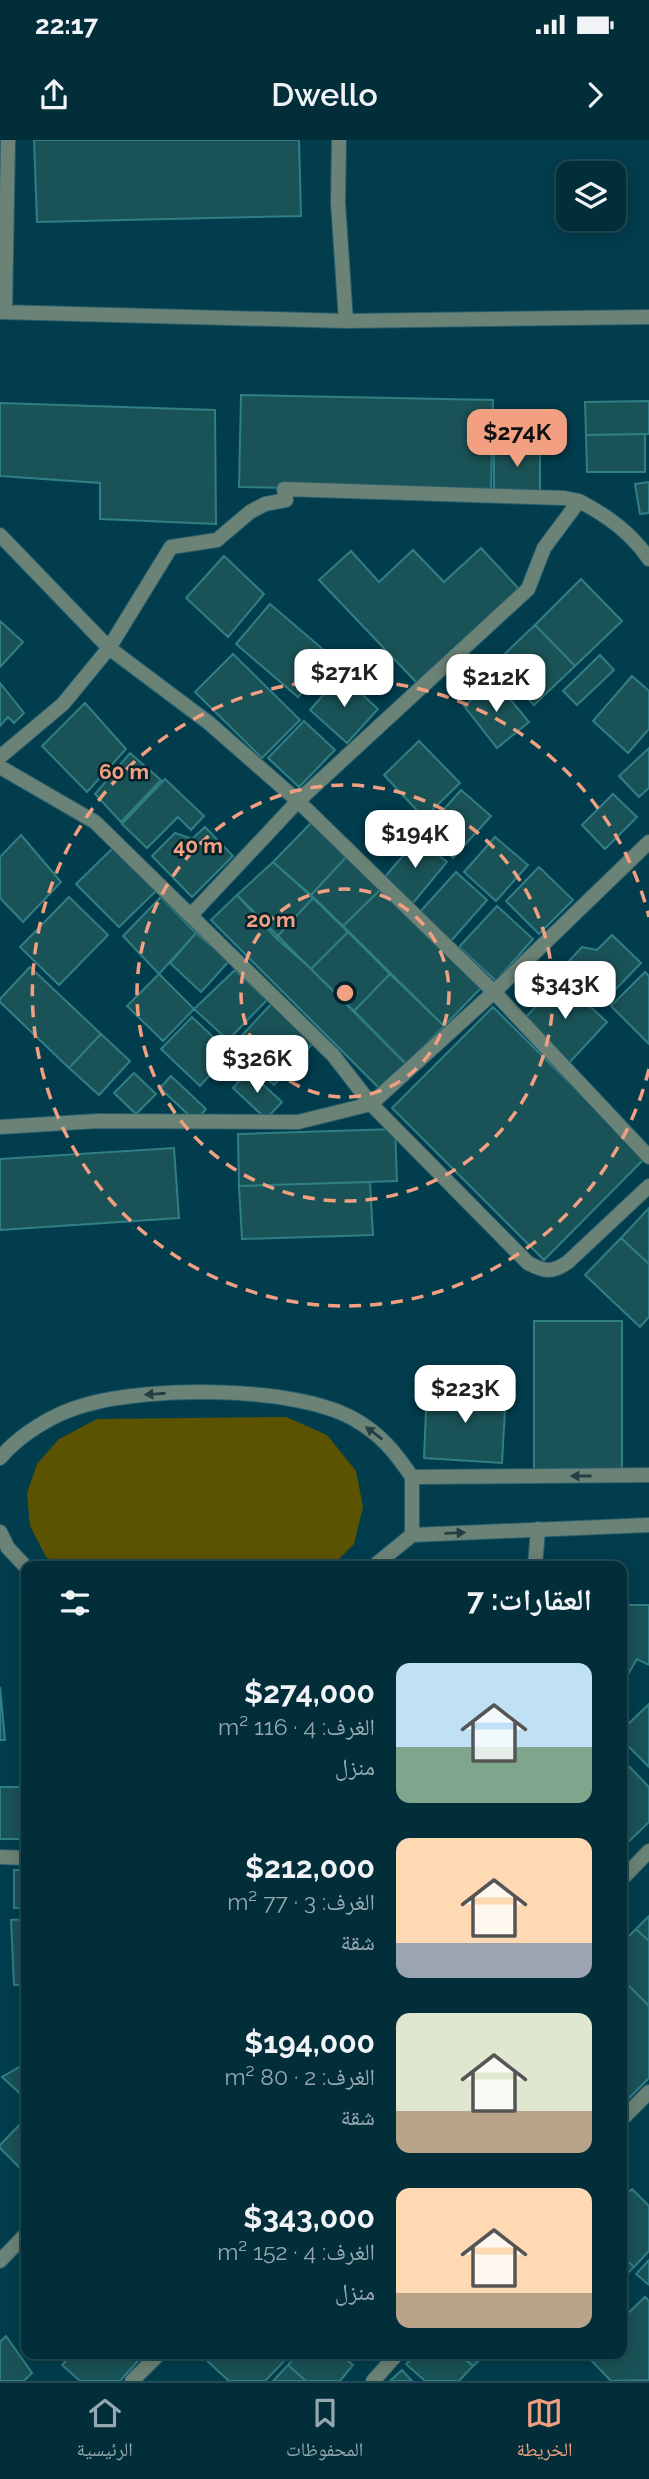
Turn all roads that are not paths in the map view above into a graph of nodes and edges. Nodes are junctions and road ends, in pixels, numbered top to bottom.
1 (8, 140) edge
2 (339, 140) edge
3 (2, 312) edge
4 (649, 317) edge
5 (346, 321) junction
6 (579, 501) junction
7 (0, 535) edge
8 (649, 559) edge
9 (109, 648) junction
10 (0, 757) edge
11 (0, 768) edge
12 (298, 801) junction
13 (649, 842) edge
14 (192, 914) junction
15 (494, 992) junction
16 (371, 1104) junction
17 (0, 1127) edge
18 (649, 1157) edge
19 (649, 1186) edge
20 (0, 1458) edge
21 (649, 1475) edge
22 (412, 1477) junction
23 (649, 1525) edge
24 (538, 1529) junction
25 (0, 1532) edge
26 (412, 1535) junction
27 (380, 1561) edge
28 (535, 1561) edge
29 (21, 1562) edge
30 (649, 1851) edge
31 (0, 1857) edge
32 (21, 1858) edge
33 (627, 1874) edge
34 (649, 2092) edge
35 (627, 2114) edge
36 (21, 2239) edge
37 (0, 2261) edge
38 (154, 2359) edge
39 (393, 2359) edge
40 (132, 2381) edge
41 (373, 2381) edge

1 - 3 street
2 - 5 street
3 - 5 street
4 - 5 street
6 - 8 street
6 - 9 street
6 - 12 street
7 - 9 street
9 - 10 street
9 - 12 street
11 - 14 street
12 - 14 street
12 - 15 street
13 - 15 street
14 - 16 street
15 - 16 street
15 - 18 street
16 - 17 street
16 - 19 street
22 -> 20 street
21 -> 22 street
22 - 26 street
23 - 24 street
26 -> 24 street
24 - 28 street
25 - 29 street
26 - 27 street
30 - 33 street
31 - 32 street
34 - 35 street
36 - 37 street
38 - 40 street
39 - 41 street

